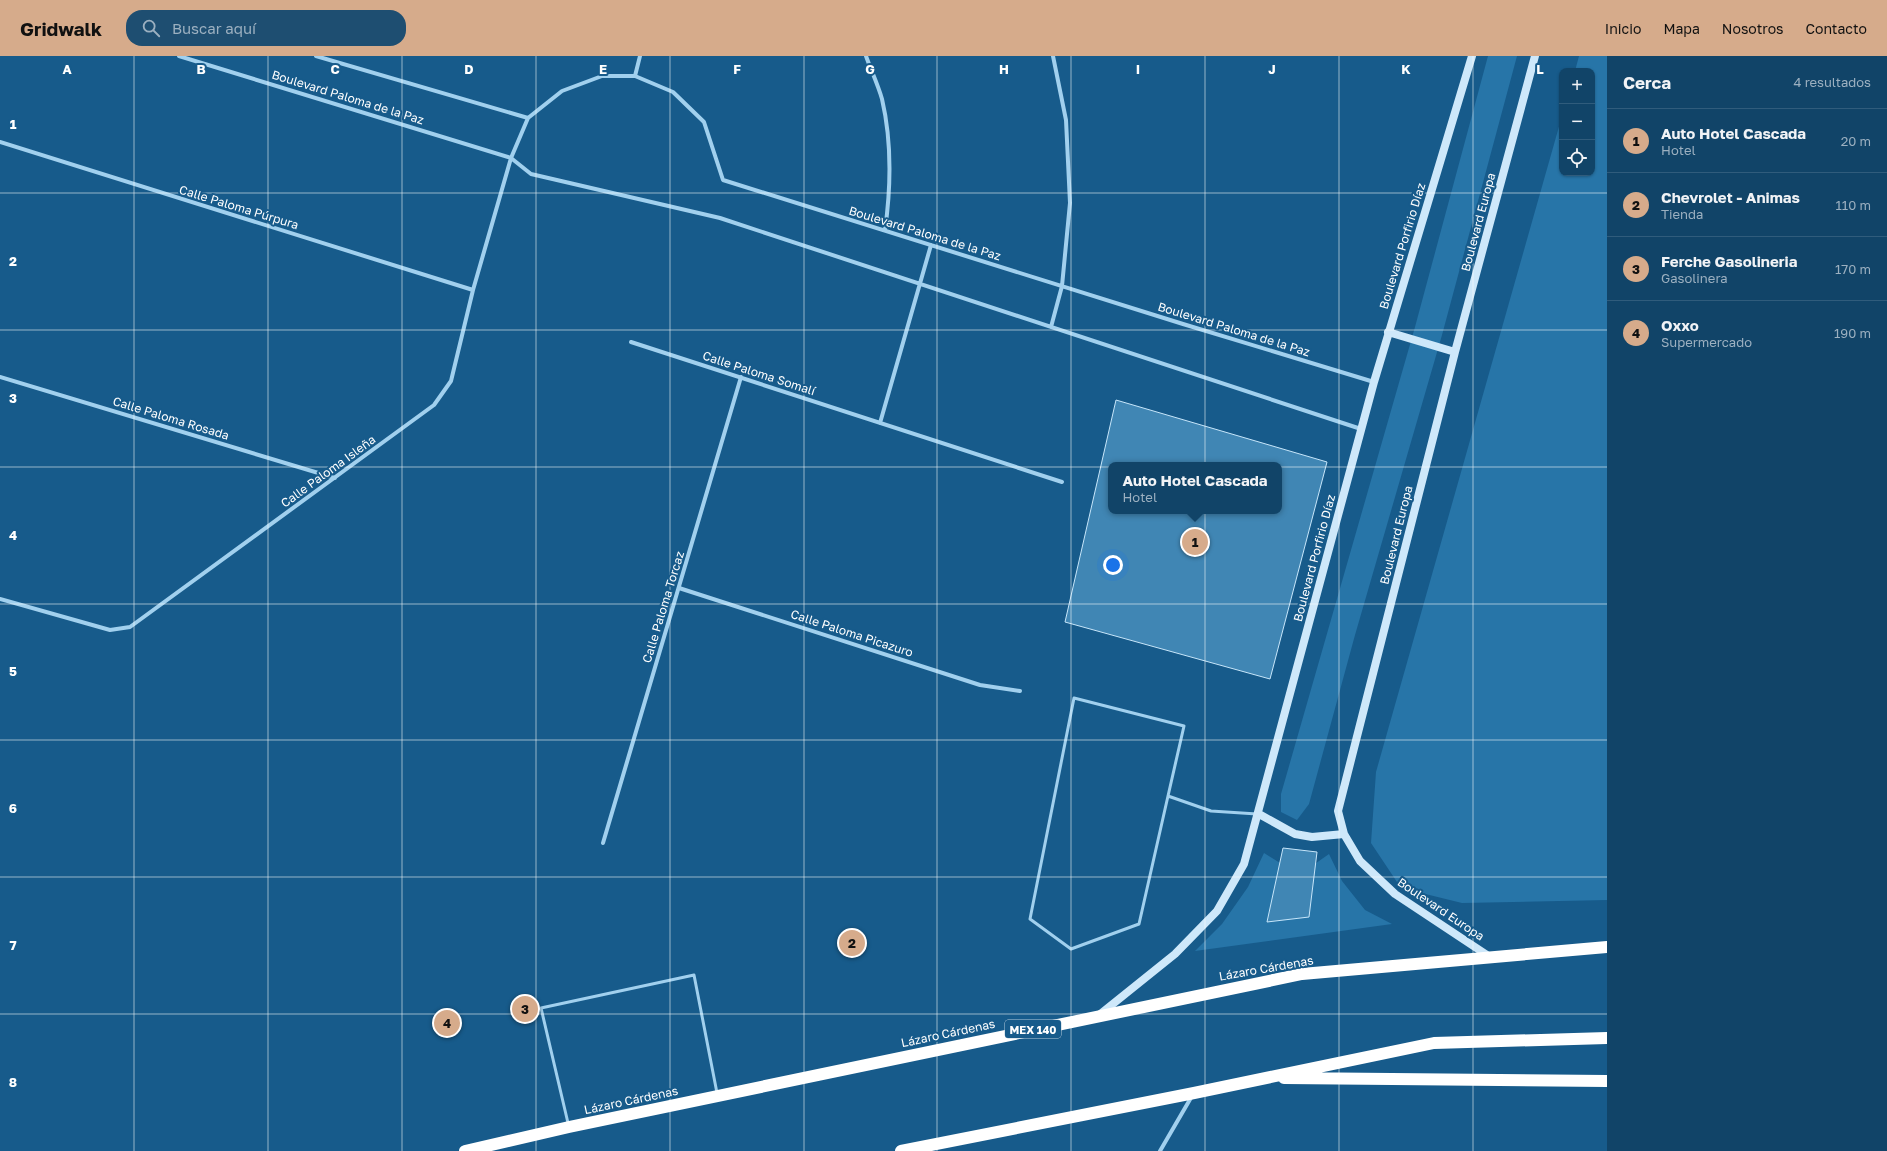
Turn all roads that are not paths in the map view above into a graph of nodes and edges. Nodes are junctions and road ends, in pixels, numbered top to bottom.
1 (179, 56) edge
2 (316, 56) edge
3 (640, 56) edge
4 (866, 56) edge
5 (1053, 56) edge
6 (1472, 56) edge
7 (1536, 56) edge
8 (635, 76) junction
9 (528, 118) junction
10 (0, 142) edge
11 (511, 158) junction
12 (885, 230) junction
13 (931, 245) junction
14 (919, 284) junction
15 (1062, 286) junction
16 (473, 290) junction
17 (1052, 327) junction
18 (1388, 332) junction
19 (631, 342) dead end
20 (1455, 352) junction
21 (0, 377) edge
22 (741, 377) junction
23 (1374, 382) junction
24 (880, 423) junction
25 (1361, 428) junction
26 (335, 478) junction
27 (1062, 482) dead end
28 (679, 588) junction
29 (0, 599) edge
30 (1020, 691) dead end
31 (1168, 796) junction
32 (1258, 814) junction
33 (1344, 834) junction
34 (603, 843) dead end
35 (1607, 947) edge
36 (1490, 957) junction
37 (1100, 1015) junction
38 (1607, 1038) edge
39 (1261, 1078) junction
40 (1607, 1081) edge
41 (1194, 1093) junction
42 (718, 1096) junction
43 (569, 1127) junction
44 (466, 1151) edge
45 (901, 1151) edge
46 (1160, 1151) edge

1 - 11 street, Boulevard Paloma de la Paz
2 - 9 street
3 - 8 street
4 - 12 street
5 - 15 street
6 - 18 main road, Boulevard Porfirio Díaz
7 - 20 main road, Boulevard Europa
8 - 9 street, Boulevard Paloma de la Paz
8 - 12 street, Boulevard Paloma de la Paz
9 - 11 street, Boulevard Paloma de la Paz
10 - 16 street, Calle Paloma Púrpura
11 - 14 street, Boulevard Paloma de la Paz
11 - 16 street, Calle Paloma Isleña
12 - 13 street, Boulevard Paloma de la Paz
13 - 14 street
13 - 15 street, Boulevard Paloma de la Paz
14 - 17 street, Boulevard Paloma de la Paz
14 - 24 street
15 - 17 street
15 - 23 street, Boulevard Paloma de la Paz
16 - 26 street, Calle Paloma Isleña
17 - 25 street, Boulevard Paloma de la Paz
18 - 20 main road
18 - 23 main road, Boulevard Porfirio Díaz
19 - 22 street, Calle Paloma Somalí
20 - 33 main road, Boulevard Europa
21 - 26 street, Calle Paloma Rosada
22 - 24 street, Calle Paloma Somalí
22 - 28 street, Calle Paloma Torcaz
23 - 25 main road, Boulevard Porfirio Díaz
24 - 27 street, Calle Paloma Somalí
25 - 32 main road, Boulevard Porfirio Díaz
26 - 29 street, Calle Paloma Isleña
28 - 30 street, Calle Paloma Picazuro
28 - 34 street, Calle Paloma Torcaz
31 - 31 lane
31 - 32 lane
32 - 33 main road
32 - 37 main road, Boulevard Porfirio Díaz
33 - 36 main road, Boulevard Europa
35 - 36 highway, Lázaro Cárdenas / MEX 140
36 - 37 highway, Lázaro Cárdenas / MEX 140
37 - 42 highway, Lázaro Cárdenas / MEX 140
38 - 39 highway
39 - 40 highway
39 - 41 highway
41 - 45 highway
41 - 46 street
42 - 43 highway, Lázaro Cárdenas / MEX 140
42 - 43 lane
43 - 44 highway, Lázaro Cárdenas / MEX 140

